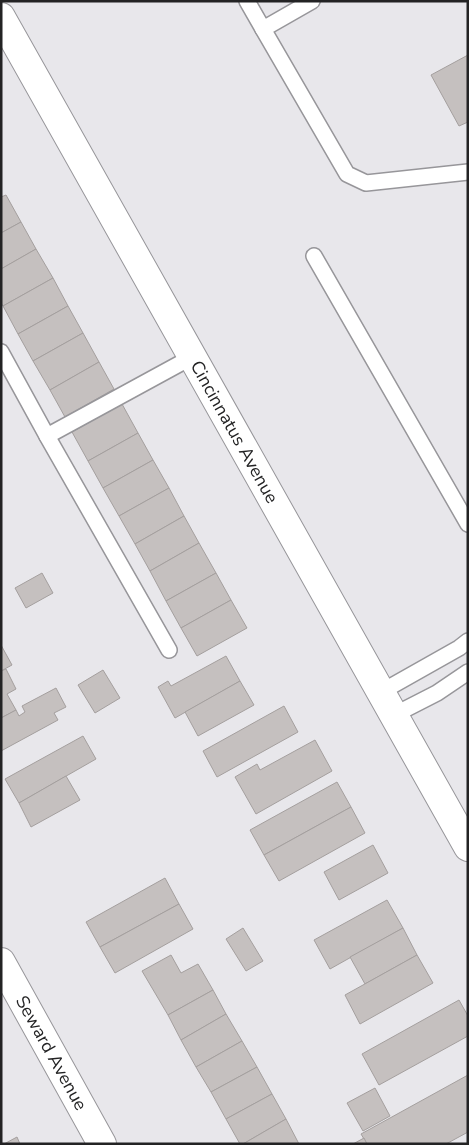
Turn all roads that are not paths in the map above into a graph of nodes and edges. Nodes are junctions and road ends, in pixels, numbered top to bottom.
1 (247, 1) edge
2 (312, 1) edge
3 (1, 17) edge
4 (263, 29) junction
5 (468, 172) edge
6 (314, 256) dead end
7 (1, 352) edge
8 (192, 357) junction
9 (47, 436) junction
10 (468, 524) edge
11 (468, 641) edge
12 (169, 650) dead end
13 (468, 672) edge
14 (387, 703) junction
15 (468, 847) edge
16 (1, 962) edge
17 (102, 1144) edge

1 - 4 lane
2 - 4 lane
3 - 8 street, Cincinnatus Avenue
4 - 5 lane
6 - 10 lane
7 - 9 lane
8 - 9 lane
8 - 14 street, Cincinnatus Avenue
9 - 12 lane
11 - 14 lane
13 - 14 lane
14 - 15 street, Cincinnatus Avenue
16 - 17 street, Seward Avenue

